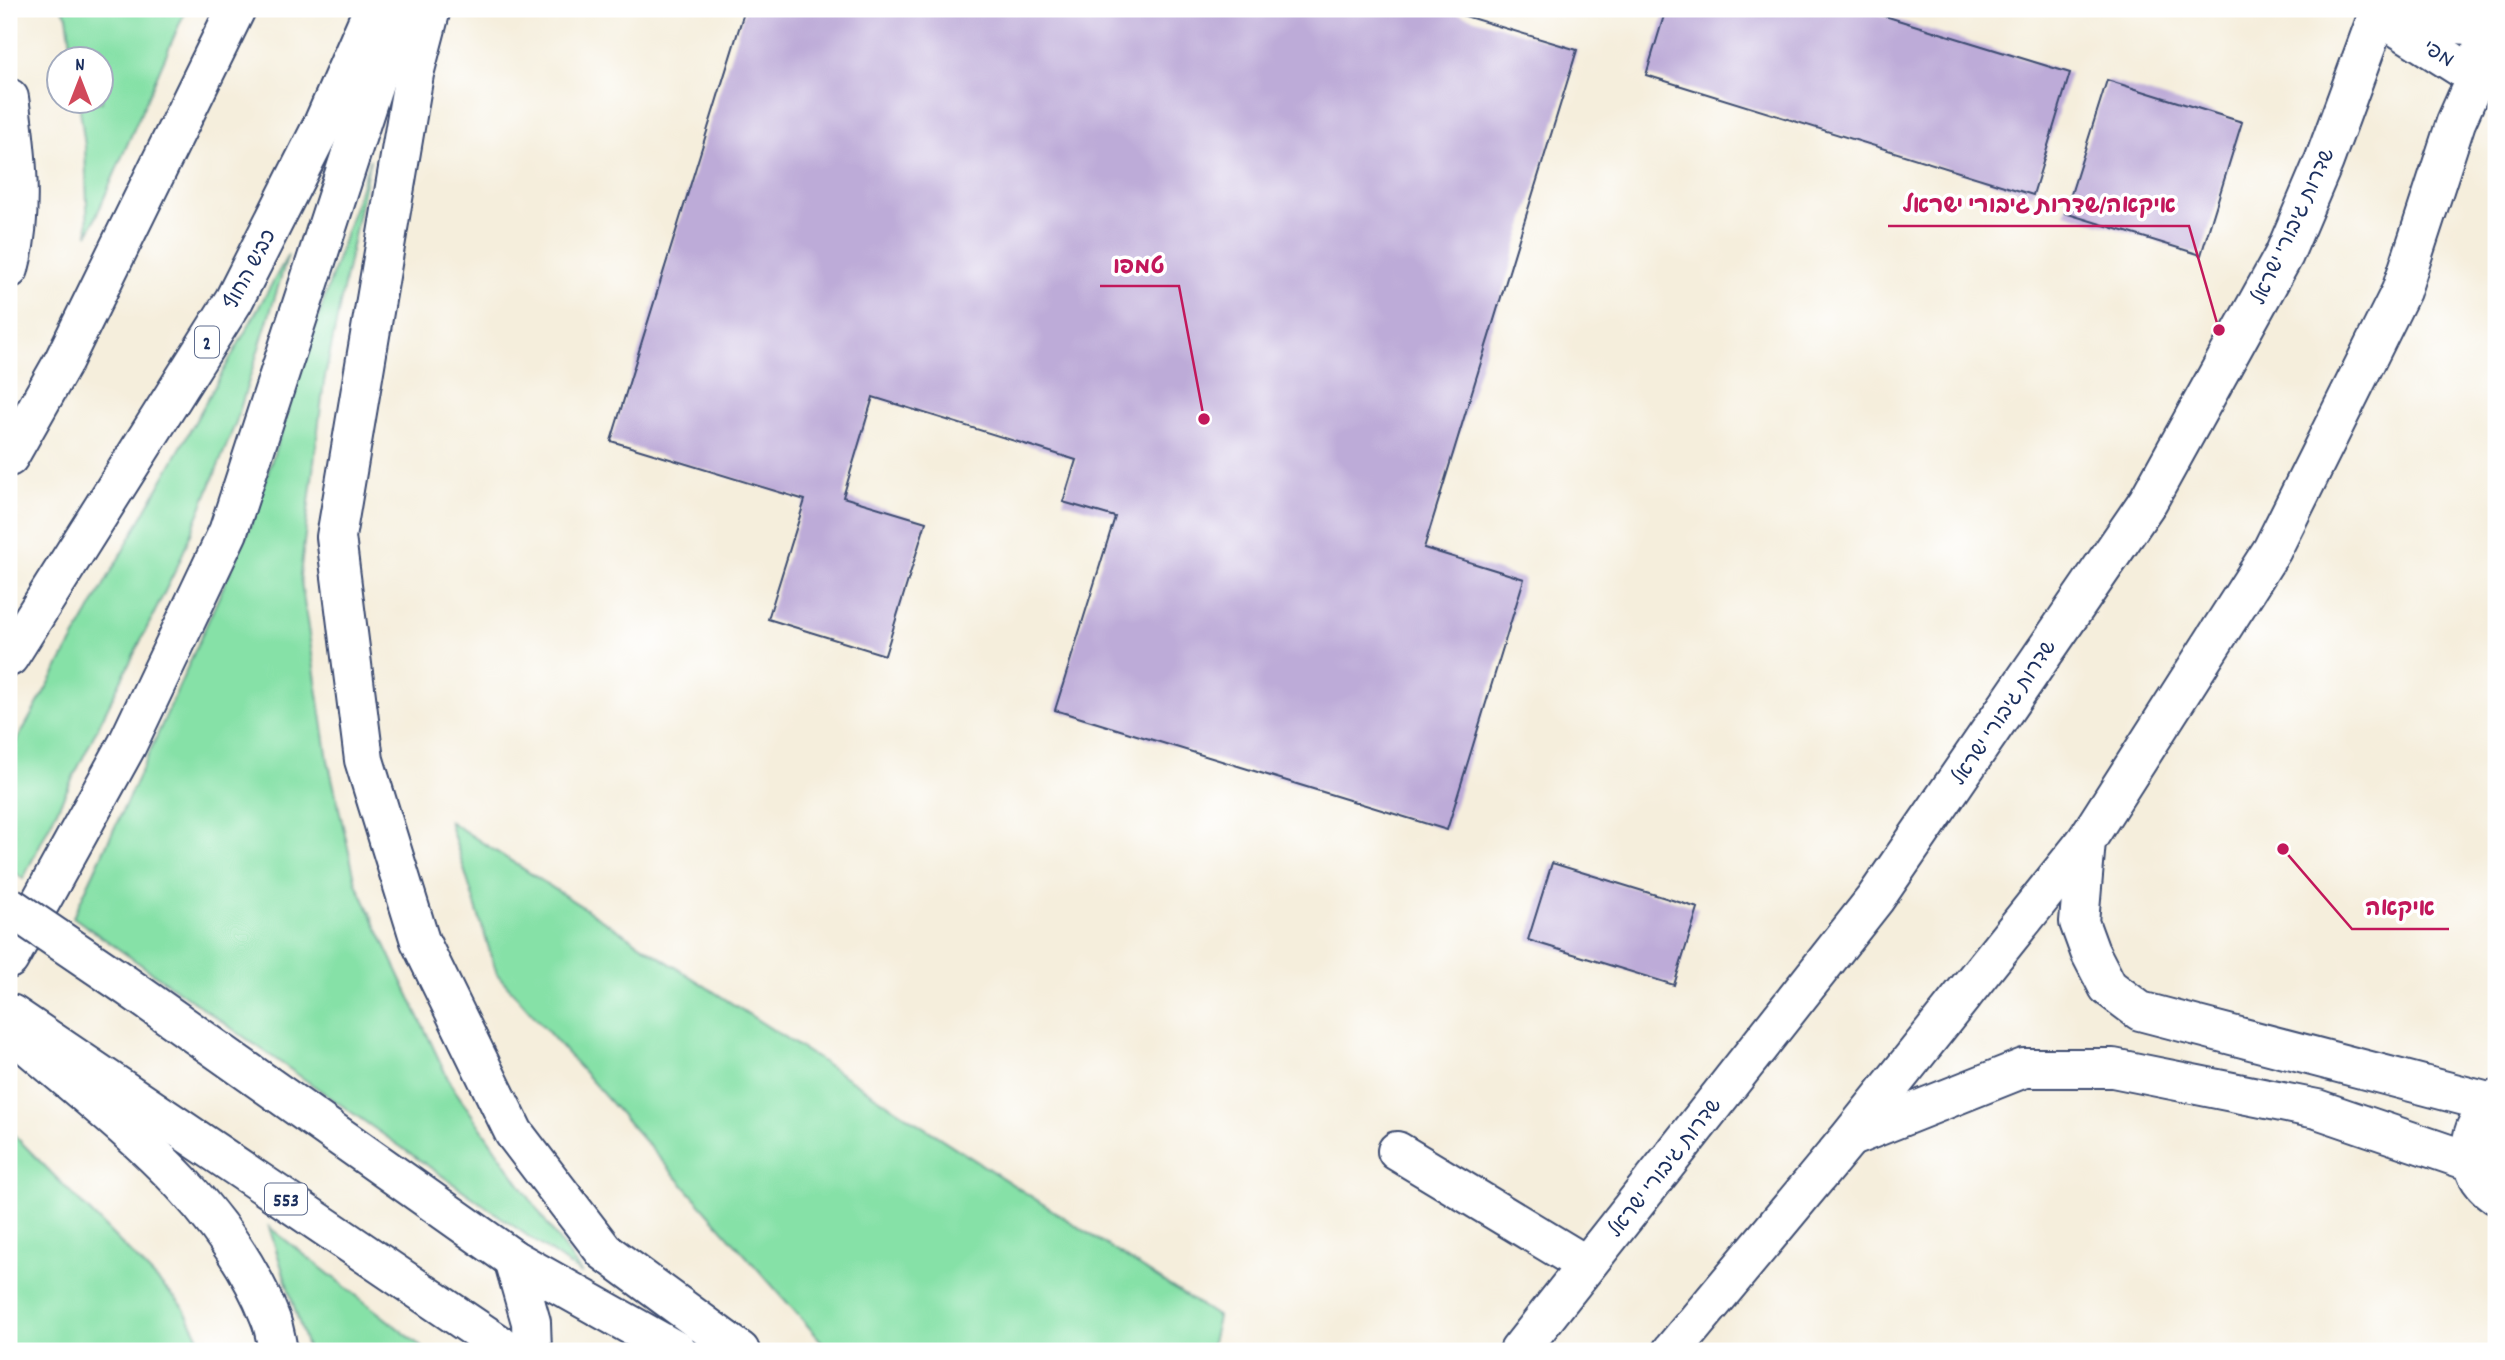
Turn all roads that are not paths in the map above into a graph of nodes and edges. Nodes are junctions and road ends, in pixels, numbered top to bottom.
1 (236, 9) edge
2 (373, 9) edge
3 (398, 9) edge
4 (431, 9) edge
5 (2379, 12) edge
6 (2491, 22) edge
7 (2489, 85) edge
8 (9, 98) edge
9 (9, 269) edge
10 (9, 457) edge
11 (9, 657) edge
12 (2086, 841) junction
13 (9, 906) edge
14 (9, 959) edge
15 (9, 1013) edge
16 (9, 1029) edge
17 (62, 1062) junction
18 (2494, 1102) edge
19 (1849, 1138) junction
20 (1397, 1151) dead end
21 (2472, 1163) junction
22 (2496, 1195) edge
23 (513, 1259) junction
24 (1587, 1265) junction
25 (278, 1351) edge
26 (509, 1351) edge
27 (532, 1351) edge
28 (677, 1351) edge
29 (740, 1351) edge
30 (1519, 1351) edge
31 (1672, 1351) edge

1 - 10 main road
2 - 11 main road, כביש החוף / 2
3 - 14 main road
4 - 29 main road
5 - 6 main road, מפי
5 - 7 main road, מפי
5 - 24 main road, שדרות גיבורי ישראל
6 - 7 main road
7 - 12 main road
8 - 9 main road
12 - 18 main road
12 - 19 main road
13 - 23 main road, bridge
15 - 17 main road, 553
16 - 17 main road
17 - 25 main road
17 - 26 main road, 553
18 - 21 main road
19 - 21 main road
19 - 31 main road
20 - 24 main road
21 - 22 main road
23 - 27 main road
23 - 28 main road
24 - 30 main road, שדרות גיבורי ישראל

